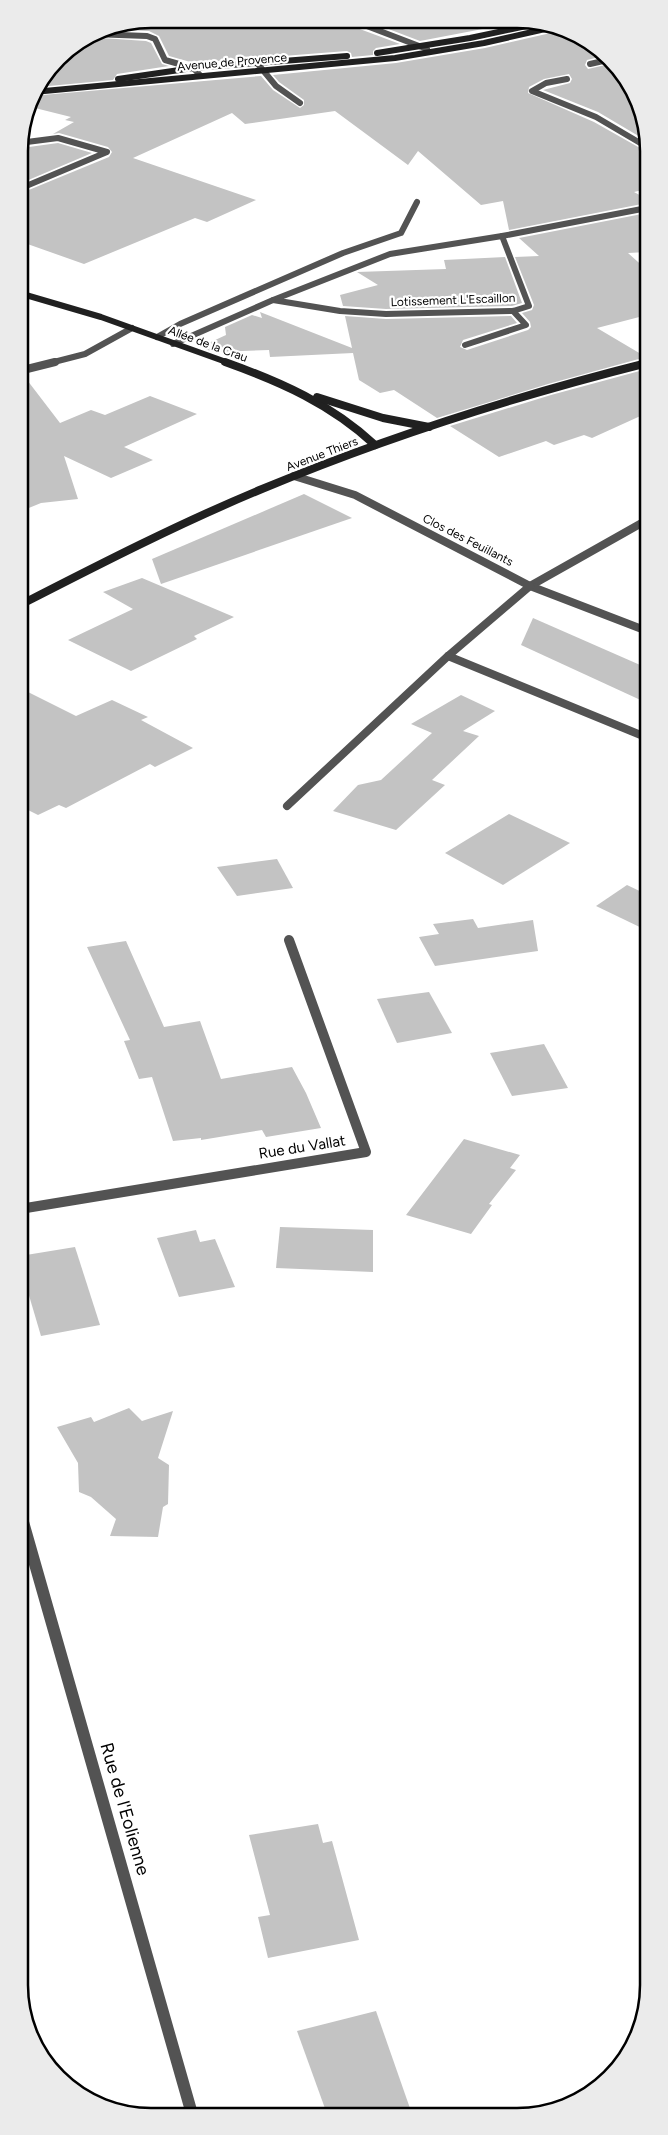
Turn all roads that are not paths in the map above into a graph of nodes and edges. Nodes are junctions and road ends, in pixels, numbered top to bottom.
1 (373, 28) edge
2 (514, 28) edge
3 (540, 30) edge
4 (109, 35) edge
5 (423, 46) junction
6 (432, 52) junction
7 (603, 61) edge
8 (257, 63) junction
9 (590, 64) dead end
10 (193, 68) junction
11 (261, 70) junction
12 (200, 75) junction
13 (567, 79) dead end
14 (43, 90) edge
15 (44, 90) edge
16 (300, 103) dead end
17 (28, 142) edge
18 (640, 142) edge
19 (28, 185) edge
20 (417, 202) dead end
21 (640, 209) edge
22 (502, 236) junction
23 (28, 290) edge
24 (28, 295) edge
25 (46, 299) junction
26 (273, 300) junction
27 (513, 311) junction
28 (132, 328) junction
29 (157, 337) junction
30 (173, 344) junction
31 (466, 344) dead end
32 (640, 365) edge
33 (28, 369) edge
34 (303, 393) junction
35 (430, 427) junction
36 (375, 444) junction
37 (294, 476) junction
38 (640, 524) edge
39 (530, 586) junction
40 (28, 601) edge
41 (640, 628) edge
42 (448, 656) junction
43 (640, 735) edge
44 (287, 806) dead end
45 (289, 940) dead end
46 (28, 1208) edge
47 (28, 1540) edge
48 (190, 2108) edge

1 - 5 street
2 - 5 street, Avenue de Provence
3 - 6 street, Avenue de Provence
4 - 10 street
5 - 6 street
5 - 8 street, Avenue de Provence
6 - 11 street, Avenue de Provence
7 - 9 street
8 - 10 street, Avenue de Provence
8 - 11 street
10 - 12 street
10 - 15 street, Avenue de Provence
11 - 12 street, Avenue de Provence
11 - 16 street
12 - 14 street, Avenue de Provence
13 - 18 street
17 - 19 street
20 - 29 street
21 - 22 street
22 - 26 street
22 - 27 street, Lotissement L'Escaillon
23 - 25 street
24 - 25 street, Allée de la Crau
25 - 28 street, Allée de la Crau
26 - 27 street, Lotissement L'Escaillon
26 - 30 street
27 - 31 street
28 - 29 street, Allée de la Crau
28 - 33 street
29 - 30 street, Allée de la Crau
30 - 34 street, Allée de la Crau
32 - 35 street, Avenue Thiers
34 - 35 street
34 - 36 street, Allée de la Crau
35 - 36 street, Avenue Thiers
36 - 37 street, Avenue Thiers
37 - 39 street, Clos des Feuillants
37 - 40 street, Avenue Thiers
38 - 39 street
39 - 41 street, Clos des Feuillants
39 - 42 street
42 - 43 street
42 - 44 street
45 - 46 street, Rue du Vallat
47 - 48 street, Rue de l'Eolienne

